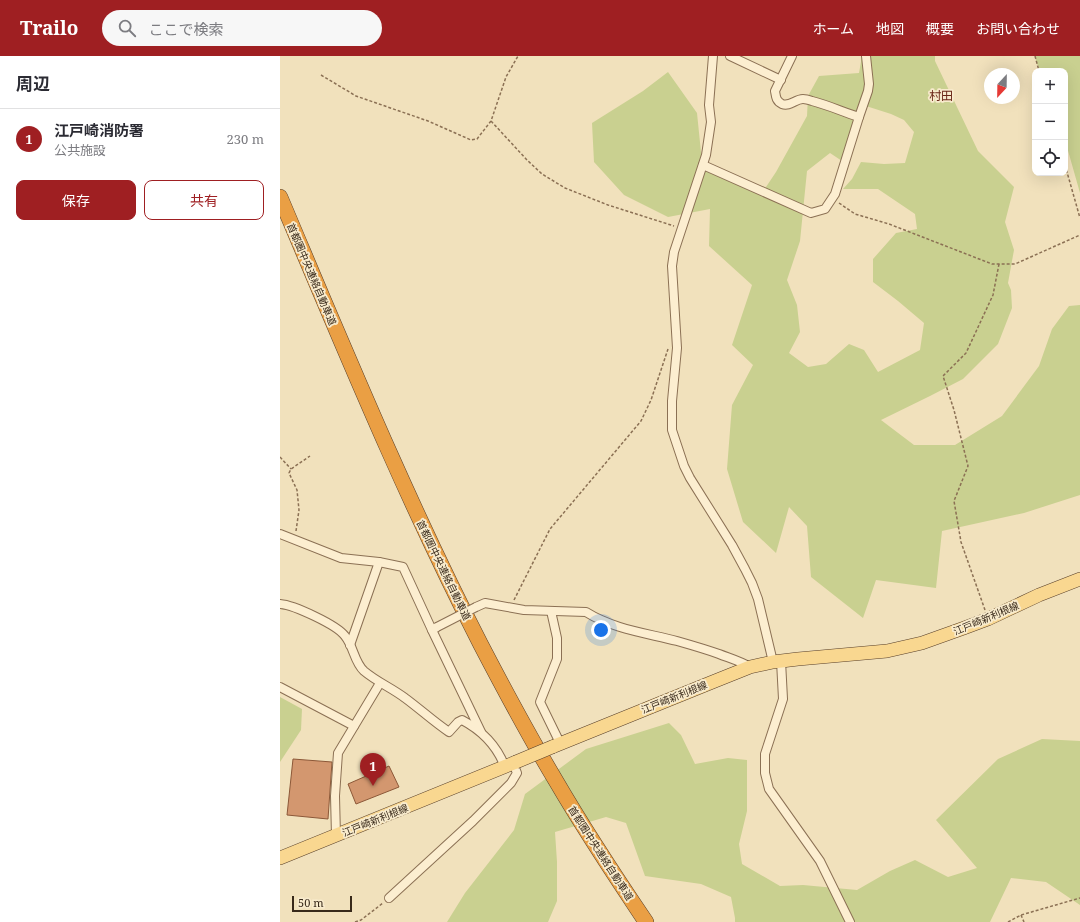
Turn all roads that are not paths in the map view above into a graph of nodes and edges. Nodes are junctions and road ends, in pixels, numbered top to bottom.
1 (713, 56) edge
2 (730, 56) edge
3 (792, 56) edge
4 (866, 56) edge
5 (781, 80) junction
6 (859, 117) junction
7 (703, 165) junction
8 (280, 197) edge
9 (280, 534) edge
10 (379, 562) junction
11 (1080, 579) edge
12 (280, 604) edge
13 (551, 611) junction
14 (434, 629) junction
15 (350, 645) junction
16 (777, 661) junction
17 (750, 667) junction
18 (380, 683) junction
19 (280, 687) edge
20 (354, 726) junction
21 (482, 733) junction
22 (556, 745) junction
23 (512, 764) junction
24 (336, 836) junction
25 (280, 858) edge
26 (389, 898) road end
27 (646, 922) edge
28 (850, 922) edge

1 - 7 street
2 - 5 street
3 - 5 street
4 - 6 street
5 - 6 street
6 - 7 street
7 - 16 street
8 - 27 highway, 首都圏中央連絡自動車道
9 - 10 street
10 - 14 street
10 - 15 street
11 - 16 main road, 江戸崎新利根線
12 - 15 street
13 - 14 street, bridge
13 - 17 street
13 - 22 street
14 - 21 street
15 - 18 street
16 - 17 main road, 江戸崎新利根線
16 - 28 street
17 - 22 main road, 江戸崎新利根線
18 - 20 street
18 - 21 street
19 - 20 street
20 - 24 street
21 - 23 street
22 - 23 main road, 江戸崎新利根線, bridge
23 - 24 main road, 江戸崎新利根線
23 - 26 street
24 - 25 main road, 江戸崎新利根線

